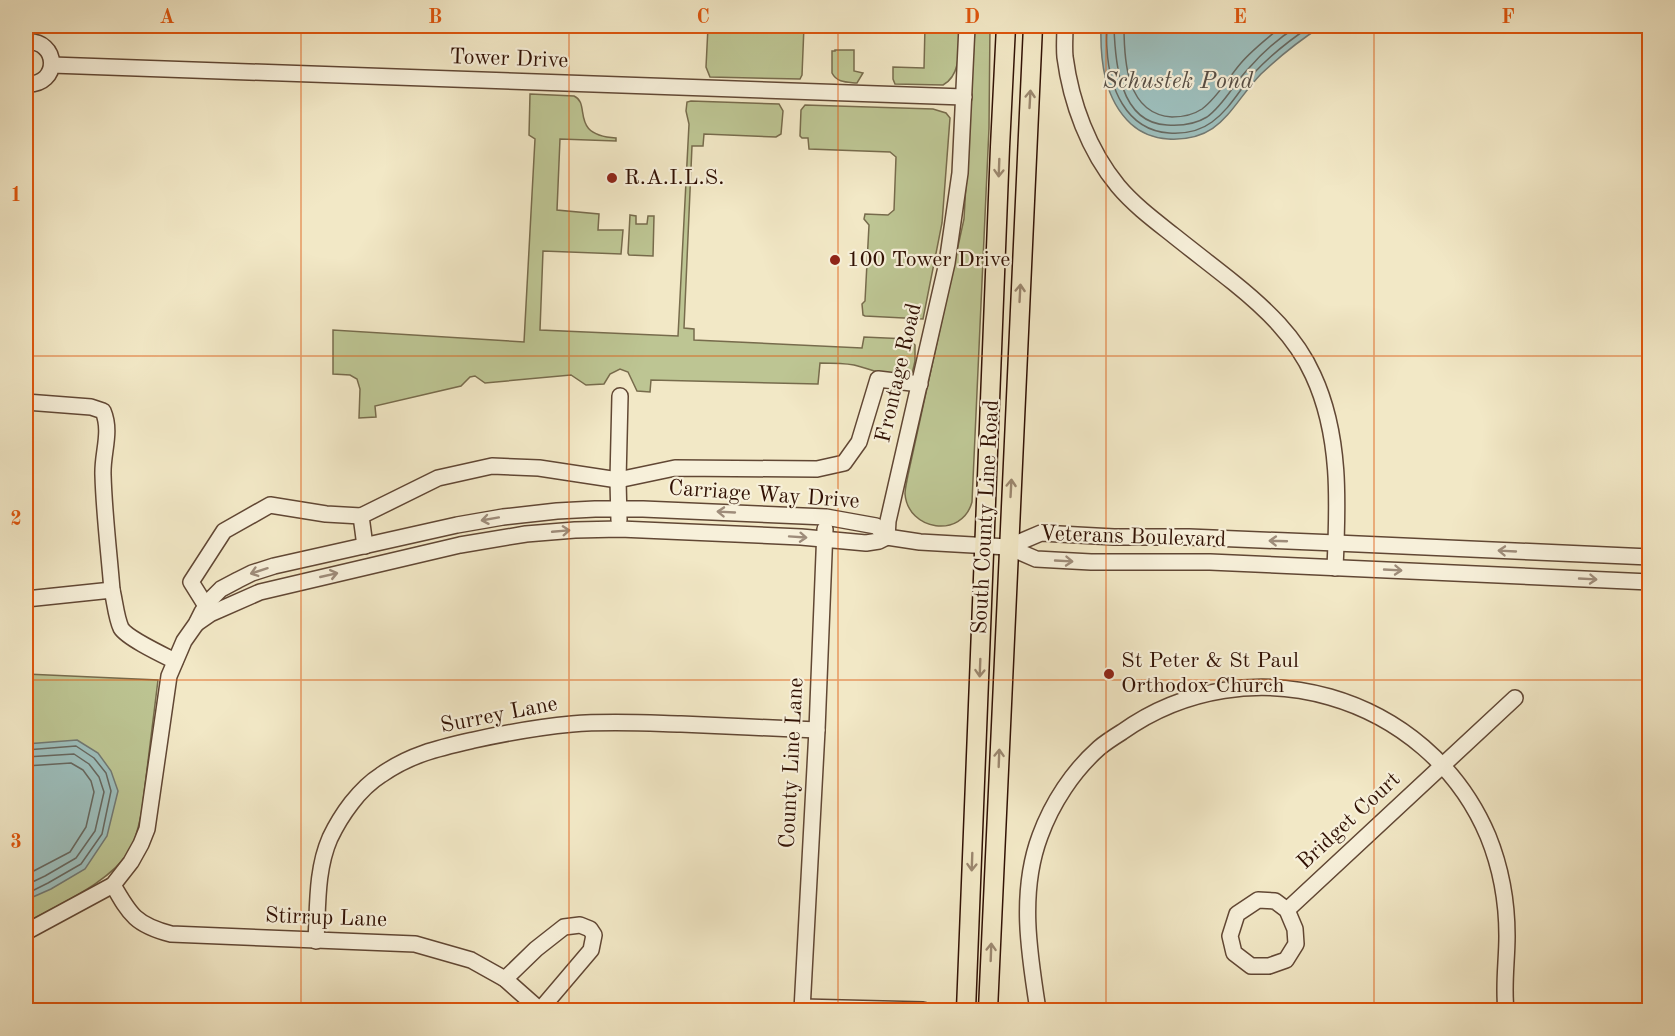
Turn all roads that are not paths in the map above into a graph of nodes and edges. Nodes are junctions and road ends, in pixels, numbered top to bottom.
1 (967, 26) edge
2 (1006, 26) edge
3 (1032, 26) edge
4 (1065, 26) edge
5 (26, 42) edge
6 (52, 65) junction
7 (26, 84) edge
8 (964, 97) junction
9 (920, 384) junction
10 (620, 396) dead end
11 (26, 402) edge
12 (618, 480) junction
13 (618, 509) junction
14 (524, 515) junction
15 (362, 516) junction
16 (826, 517) junction
17 (620, 529) junction
18 (526, 534) junction
19 (887, 537) junction
20 (825, 539) junction
21 (1336, 543) junction
22 (365, 546) junction
23 (985, 546) junction
24 (1008, 547) junction
25 (1650, 557) edge
26 (296, 561) junction
27 (1335, 568) junction
28 (301, 582) junction
29 (1650, 582) edge
30 (112, 590) junction
31 (26, 599) edge
32 (206, 606) junction
33 (196, 624) junction
34 (175, 661) junction
35 (1515, 698) dead end
36 (817, 730) junction
37 (1443, 765) junction
38 (113, 885) junction
39 (1287, 910) junction
40 (26, 932) edge
41 (316, 941) junction
42 (505, 979) junction
43 (802, 1009) edge
44 (540, 1010) edge
45 (923, 1011) edge
46 (966, 1011) edge
47 (988, 1011) edge
48 (1038, 1011) edge
49 (1506, 1011) edge

1 - 8 street, Frontage Road
2 -> 23 main road, South County Line Road
24 -> 3 main road, South County Line Road
4 - 21 street
5 - 6 street
6 - 7 street
6 - 8 street, Tower Drive
8 - 9 street, Frontage Road
9 - 12 street
9 - 19 street, Frontage Road
10 - 12 street
11 - 30 street
12 - 13 street
12 - 15 street
13 - 14 street, Carriage Way Drive
16 -> 13 street, Carriage Way Drive
13 - 17 street
14 - 18 street
14 -> 22 street, Carriage Way Drive
15 - 22 street
15 - 32 street
16 - 19 street, Carriage Way Drive
16 - 20 street, County Line Lane
18 -> 17 street, Carriage Way Drive
17 -> 20 street, Carriage Way Drive
28 -> 18 street, Carriage Way Drive
19 - 20 street, Carriage Way Drive
19 - 23 street
20 - 36 street, County Line Lane
21 -> 24 street, Veterans Boulevard
25 -> 21 street, Veterans Boulevard
21 - 27 street
22 - 26 street, Carriage Way Drive
23 - 24 street
23 -> 46 main road, South County Line Road
24 -> 27 street, Veterans Boulevard
47 -> 24 main road, South County Line Road
26 - 28 street
26 -> 32 street, Carriage Way Drive
27 -> 29 street, Veterans Boulevard
28 - 33 street, Carriage Way Drive
30 - 31 street
30 - 34 street
32 - 33 street, Carriage Way Drive
33 - 34 street, Carriage Way Drive
34 - 38 street, Carriage Way Drive
35 - 37 street, Bridget Court
36 - 41 street, Surrey Lane
36 - 43 street, County Line Lane
37 - 39 street, Bridget Court
37 - 48 street
37 - 49 street
38 - 40 street, Carriage Way Drive
38 - 41 street, Stirrup Lane
39 - 39 street
41 - 42 street, Stirrup Lane
42 - 44 street, Stirrup Lane
42 - 44 street
43 - 45 street

